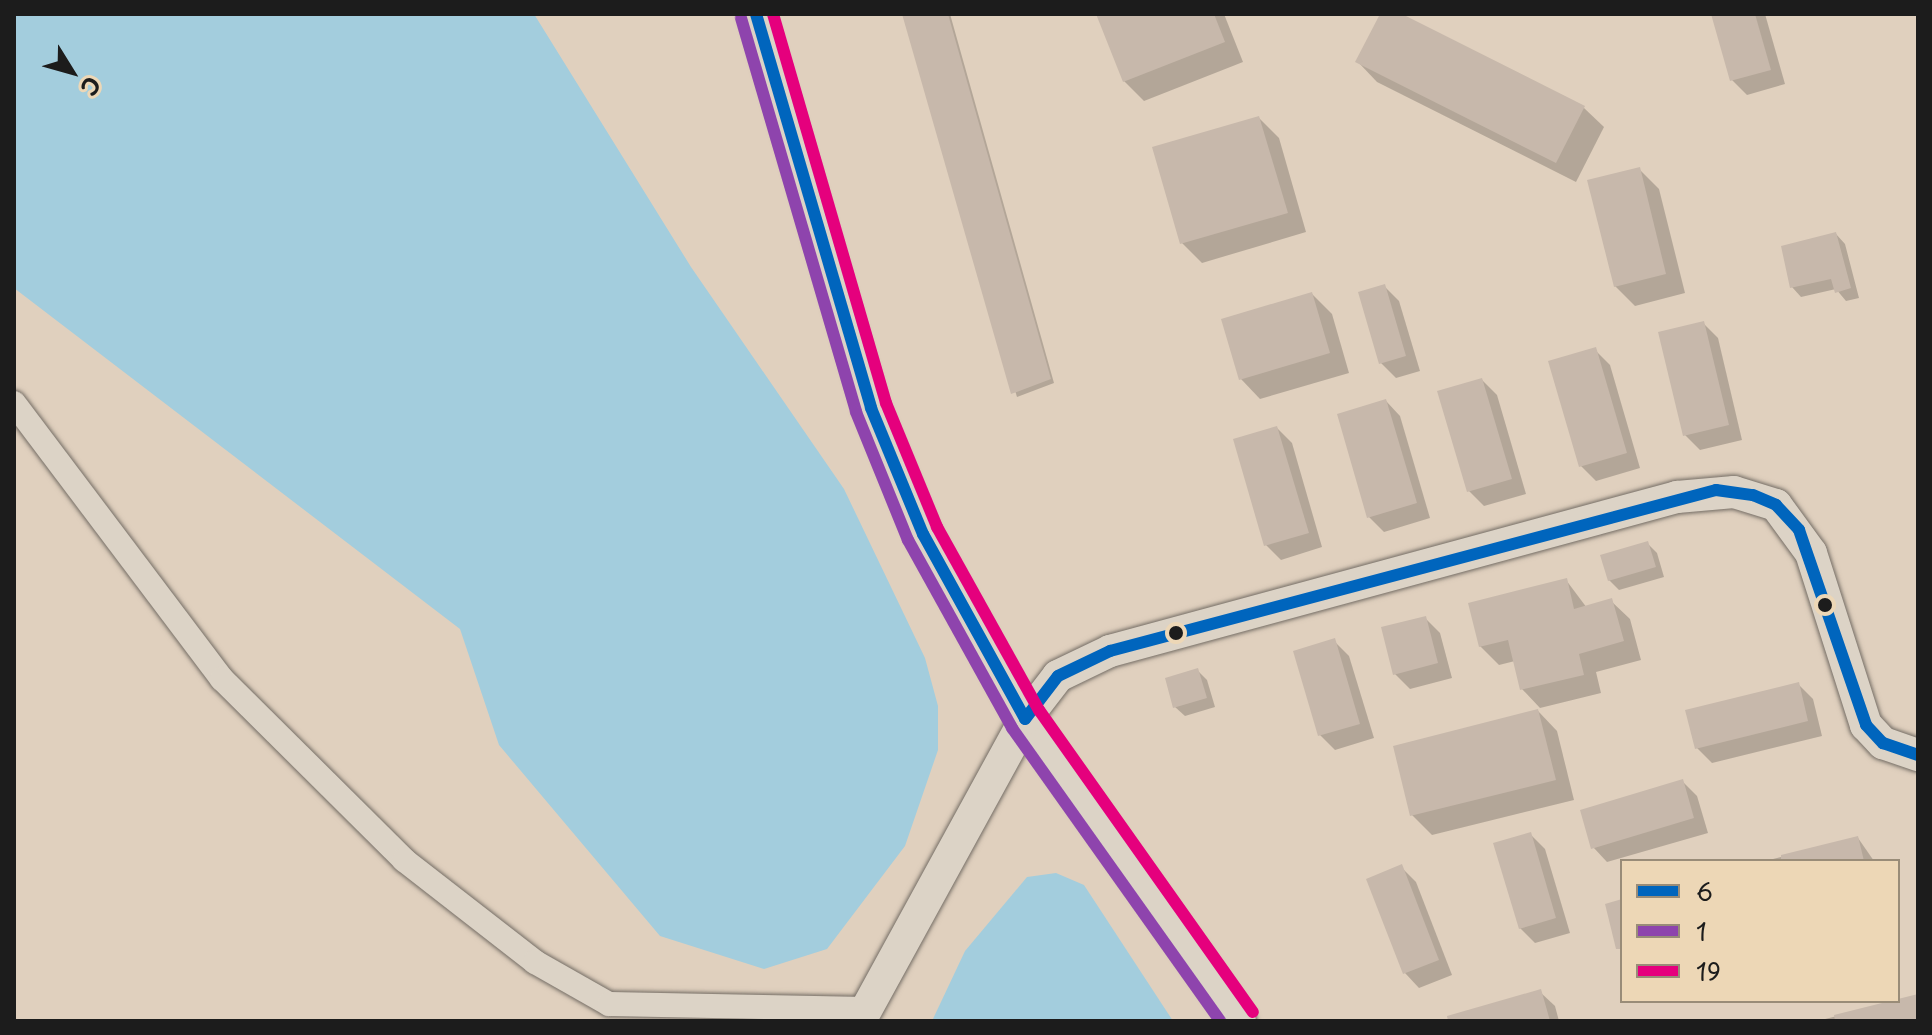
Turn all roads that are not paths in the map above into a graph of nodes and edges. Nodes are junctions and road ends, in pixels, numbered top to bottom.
1 (756, 14) edge
2 (14, 403) edge
3 (1025, 719) junction
4 (1918, 755) edge
5 (864, 1015) edge
6 (1240, 1021) edge

1 - 3 street
2 - 5 street
3 - 4 street
3 - 5 street
3 - 6 street

